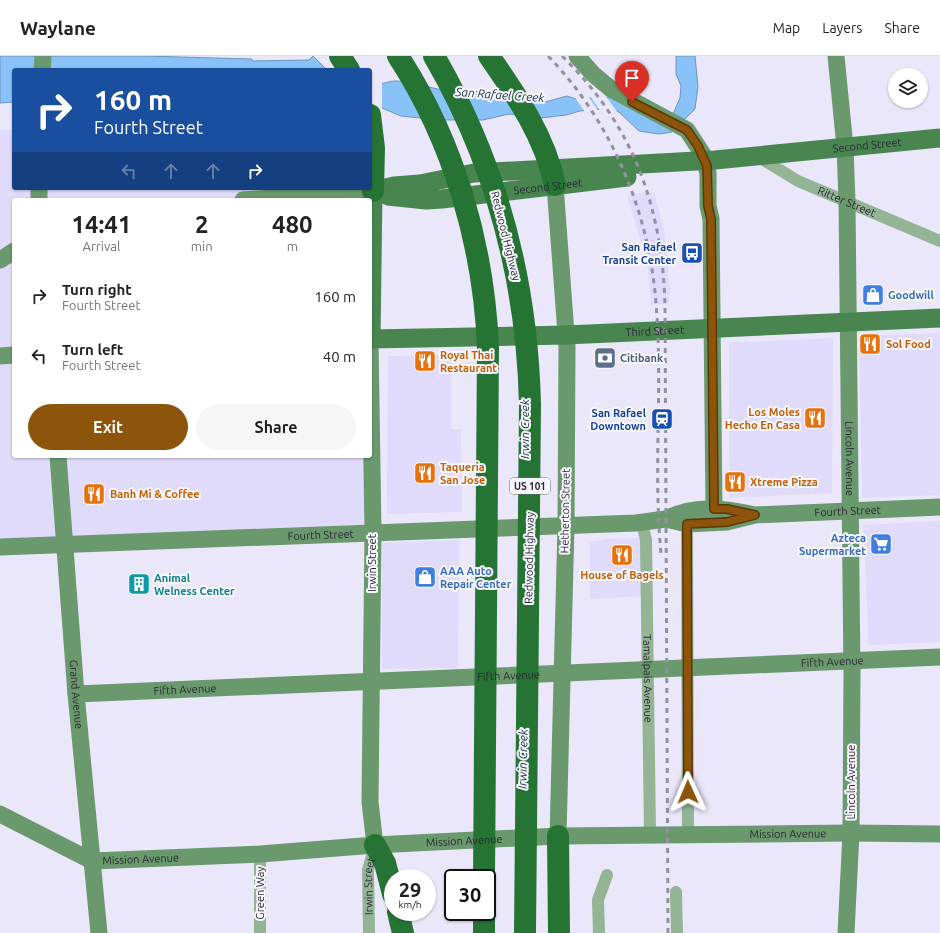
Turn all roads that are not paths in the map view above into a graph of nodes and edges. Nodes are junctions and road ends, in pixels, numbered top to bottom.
1 (43, 56) edge
2 (340, 56) edge
3 (398, 56) edge
4 (434, 56) edge
5 (489, 56) edge
6 (577, 56) edge
7 (836, 56) edge
8 (42, 68) edge
9 (348, 68) edge
10 (372, 128) edge
11 (940, 138) edge
12 (844, 147) junction
13 (757, 156) junction
14 (706, 160) junction
15 (553, 178) junction
16 (373, 191) junction
17 (272, 198) edge
18 (847, 202) junction
19 (372, 240) edge
20 (940, 241) edge
21 (12, 252) edge
22 (0, 260) edge
23 (940, 318) edge
24 (848, 322) junction
25 (712, 328) junction
26 (566, 335) junction
27 (372, 339) edge
28 (12, 355) edge
29 (0, 356) edge
30 (58, 458) edge
31 (372, 458) edge
32 (940, 507) edge
33 (714, 509) junction
34 (850, 511) junction
35 (755, 515) junction
36 (666, 519) junction
37 (642, 522) junction
38 (687, 524) junction
39 (566, 526) junction
40 (373, 533) junction
41 (65, 545) junction
42 (0, 548) edge
43 (940, 657) edge
44 (852, 660) junction
45 (687, 668) junction
46 (649, 670) junction
47 (563, 673) junction
48 (371, 682) junction
49 (76, 694) junction
50 (0, 814) edge
51 (851, 833) junction
52 (650, 834) junction
53 (688, 834) junction
54 (940, 834) edge
55 (558, 836) junction
56 (375, 845) junction
57 (260, 854) junction
58 (92, 861) junction
59 (387, 869) edge
60 (484, 869) edge
61 (607, 875) dead end
62 (676, 892) dead end
63 (400, 921) edge
64 (99, 933) edge
65 (260, 933) edge
66 (369, 933) edge
67 (403, 933) edge
68 (525, 933) edge
69 (559, 933) edge
70 (599, 933) edge
71 (677, 933) edge
72 (846, 933) edge

1 - 8 street
2 - 9 highway
3 - 60 highway
4 - 68 highway, Redwood Highway / US 101
5 - 15 highway
6 - 14 street
7 - 12 street, Lincoln Avenue
10 - 16 highway
11 - 12 main road, Second Street
12 - 13 main road, Second Street
12 - 18 street, Lincoln Avenue
13 - 14 main road, Second Street
13 - 18 street, Ritter Street
14 - 15 main road, Second Street
14 - 25 street
15 - 16 main road, Second Street
15 - 26 street, Hetherton Street
16 - 17 street, Second Street
16 - 19 main road, Irwin Street
18 - 20 street, Ritter Street
18 - 24 street, Lincoln Avenue
21 - 22 street
23 - 24 main road, Third Street
24 - 25 main road, Third Street
24 - 34 street, Lincoln Avenue
25 - 26 main road, Third Street
25 - 33 street
26 - 27 main road, Third Street
26 - 39 street, Hetherton Street
28 - 29 street
30 - 41 street, Grand Avenue
31 - 40 street, Irwin Street
32 - 34 street, Fourth Street
33 - 35 street, Fourth Street
33 - 36 street, Fourth Street
34 - 35 street, Fourth Street
34 - 44 street, Lincoln Avenue
35 - 38 street, Fourth Street
36 - 37 street, Fourth Street
36 - 38 street, Fourth Street
37 - 39 street, Fourth Street
37 - 46 street, Tamalpais Avenue
38 - 45 street
39 - 40 street, Fourth Street
39 - 47 street, Hetherton Street
40 - 41 street, Fourth Street
40 - 48 street, Irwin Street
41 - 42 street, Fourth Street
41 - 49 street, Grand Avenue
43 - 44 street, Fifth Avenue
44 - 45 street, Fifth Avenue
44 - 51 street, Lincoln Avenue
45 - 46 street, Fifth Avenue
45 - 53 street
46 - 47 street, Fifth Avenue
46 - 52 street, Tamalpais Avenue
47 - 48 street, Fifth Avenue
47 - 55 street, Hetherton Street
48 - 49 street, Fifth Avenue
48 - 56 street, Irwin Street
49 - 58 street, Grand Avenue
50 - 58 street, Mission Avenue
51 - 53 street, Mission Avenue
51 - 54 street, Mission Avenue
51 - 72 street, Lincoln Avenue
52 - 53 street, Mission Avenue
52 - 55 street, Mission Avenue
55 - 56 street, Mission Avenue
55 - 69 highway
56 - 57 street, Mission Avenue
56 - 59 highway
56 - 66 street, Irwin Street
57 - 58 street, Mission Avenue
57 - 65 street, Green Way
58 - 64 street, Grand Avenue
61 - 70 street
62 - 71 street
63 - 67 highway

